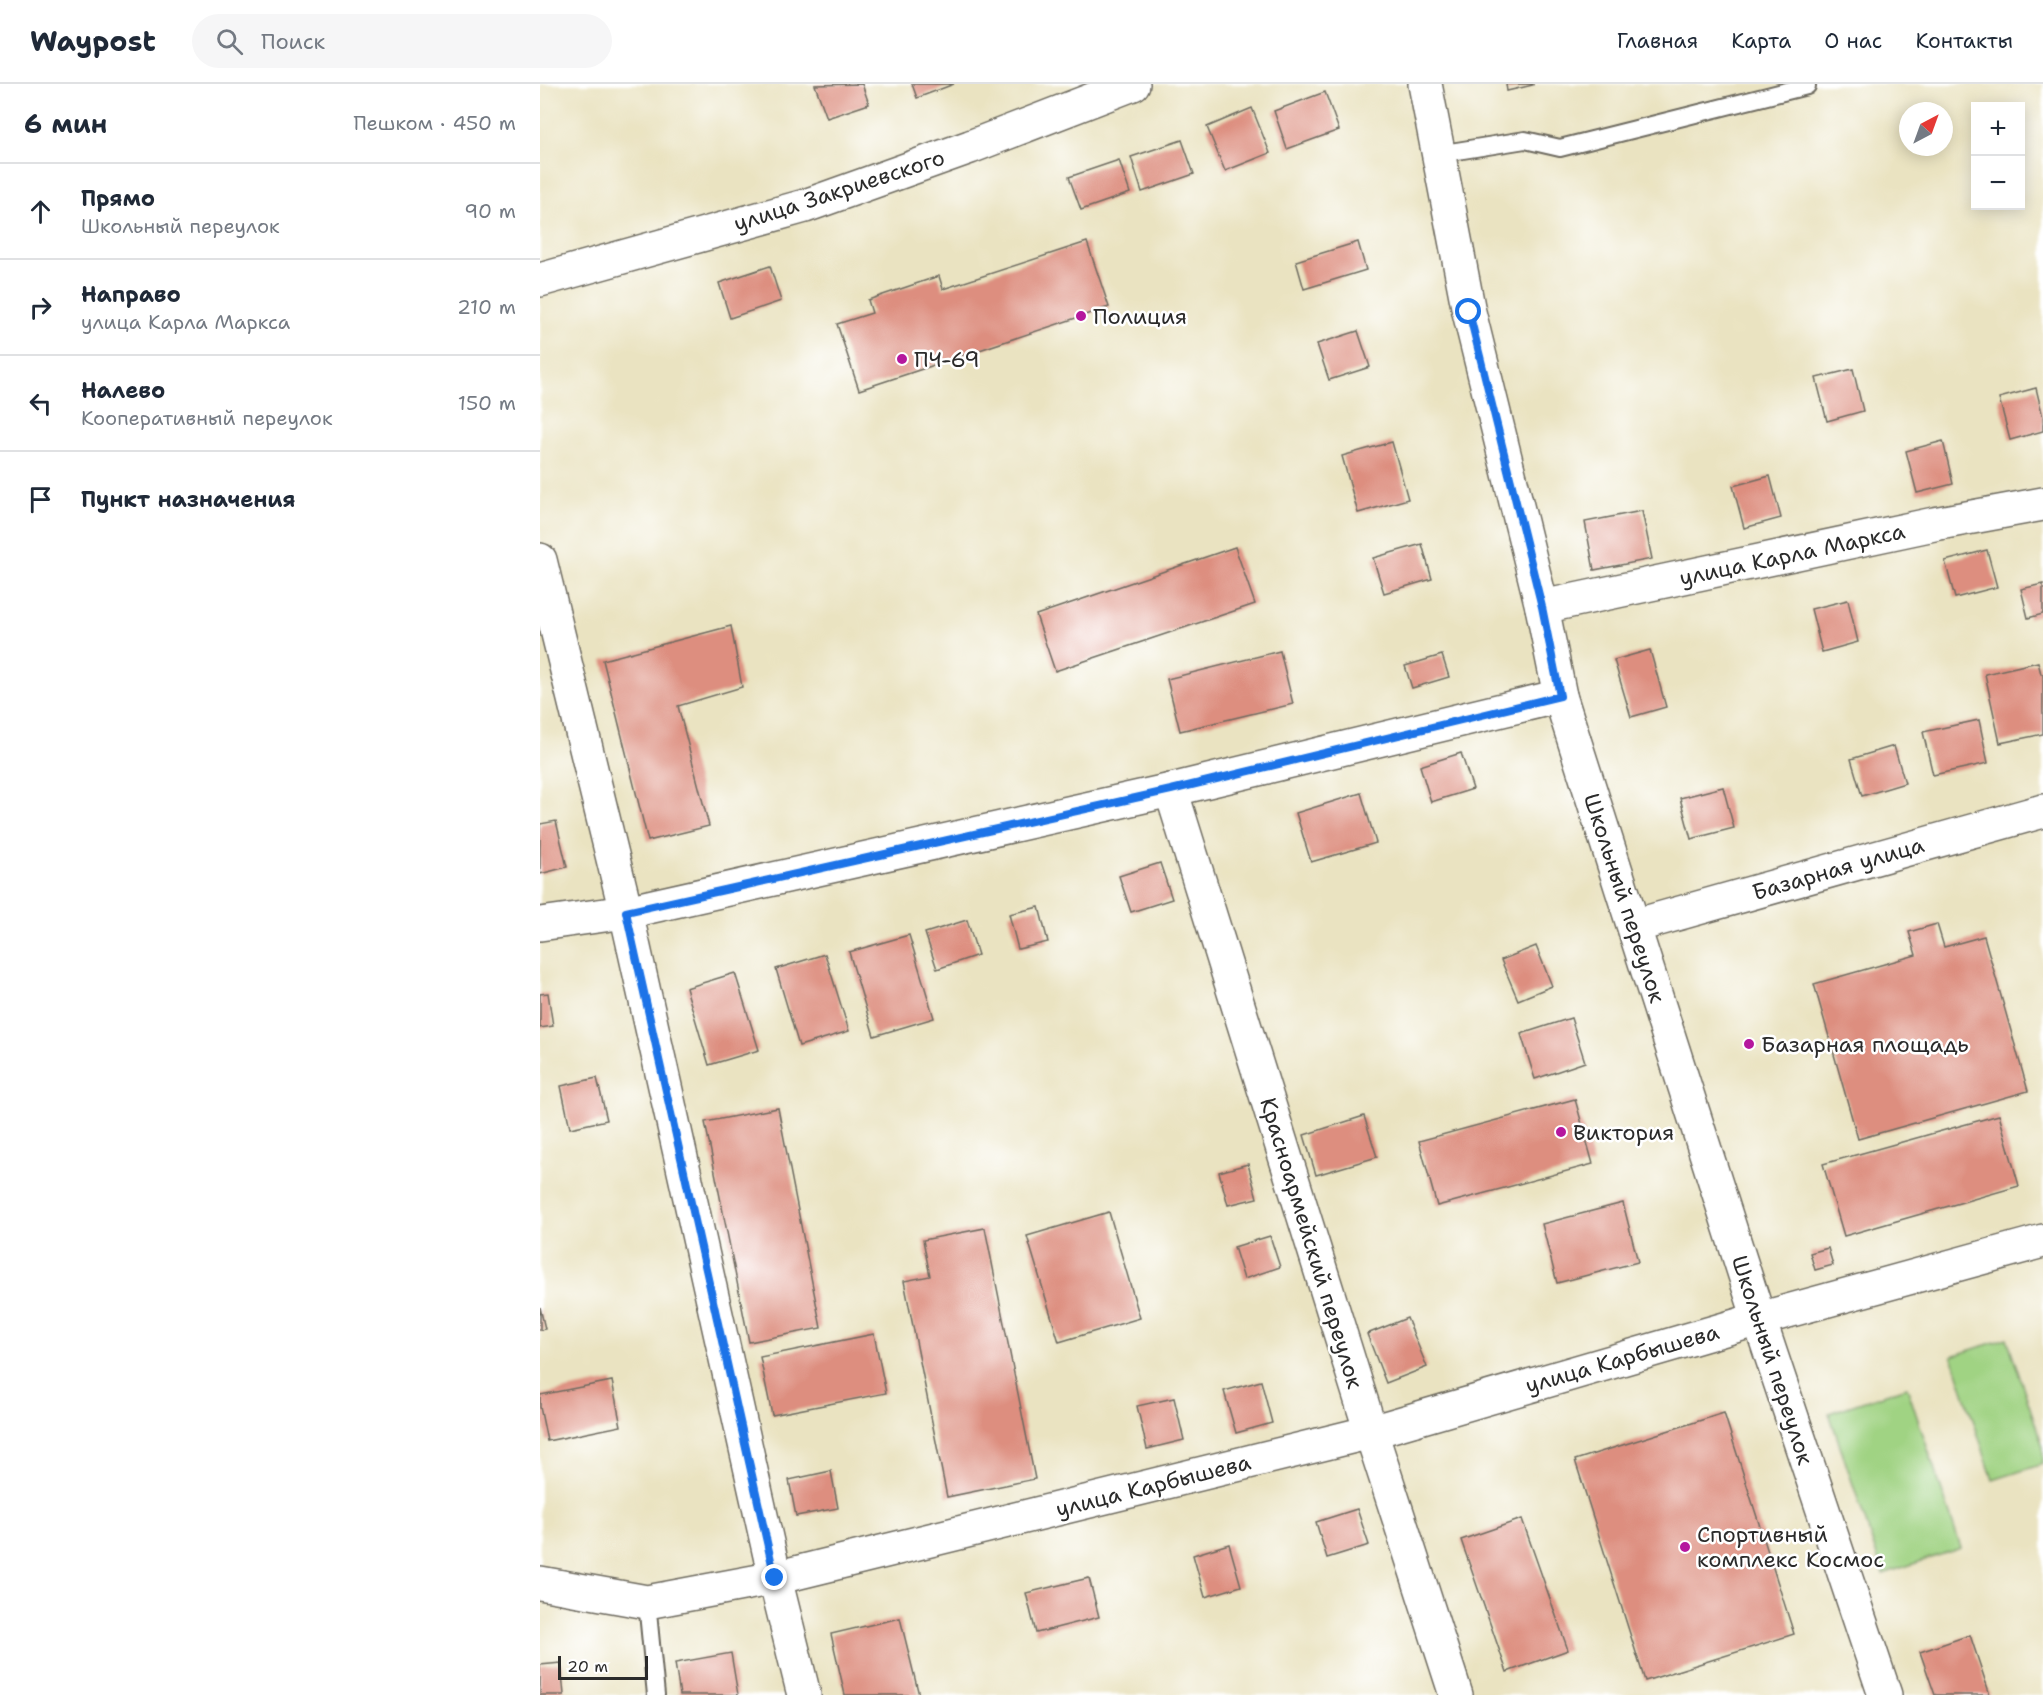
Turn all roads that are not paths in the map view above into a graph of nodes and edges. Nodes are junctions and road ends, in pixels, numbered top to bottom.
1 (1133, 84) edge
2 (1425, 84) edge
3 (1807, 86) edge
4 (1438, 154) junction
5 (540, 280) edge
6 (2043, 504) edge
7 (540, 560) edge
8 (1542, 607) junction
9 (1560, 696) junction
10 (1171, 790) junction
11 (2043, 811) edge
12 (626, 912) junction
13 (540, 924) edge
14 (1634, 926) junction
15 (2043, 1241) edge
16 (1759, 1318) junction
17 (1371, 1432) junction
18 (775, 1578) junction
19 (540, 1582) edge
20 (647, 1602) junction
21 (656, 1695) edge
22 (804, 1695) edge
23 (1456, 1695) edge
24 (1885, 1695) edge

1 - 5 street, улица Закриевского
2 - 4 street, Школьный переулок
3 - 4 lane
4 - 8 street, Школьный переулок
6 - 8 street, улица Карла Маркса
7 - 12 street
8 - 9 street, Школьный переулок
9 - 10 street
9 - 14 street, Школьный переулок
10 - 12 street
10 - 17 street, Красноармейский переулок
11 - 14 street, Базарная улица
12 - 13 street
12 - 18 street
14 - 16 street, Школьный переулок
15 - 16 street, улица Карбышева
16 - 17 street, улица Карбышева
16 - 24 street, Школьный переулок
17 - 18 street, улица Карбышева
17 - 23 street, Красноармейский переулок
18 - 20 street, улица Карбышева
18 - 22 street
19 - 20 street, улица Карбышева
20 - 21 lane

